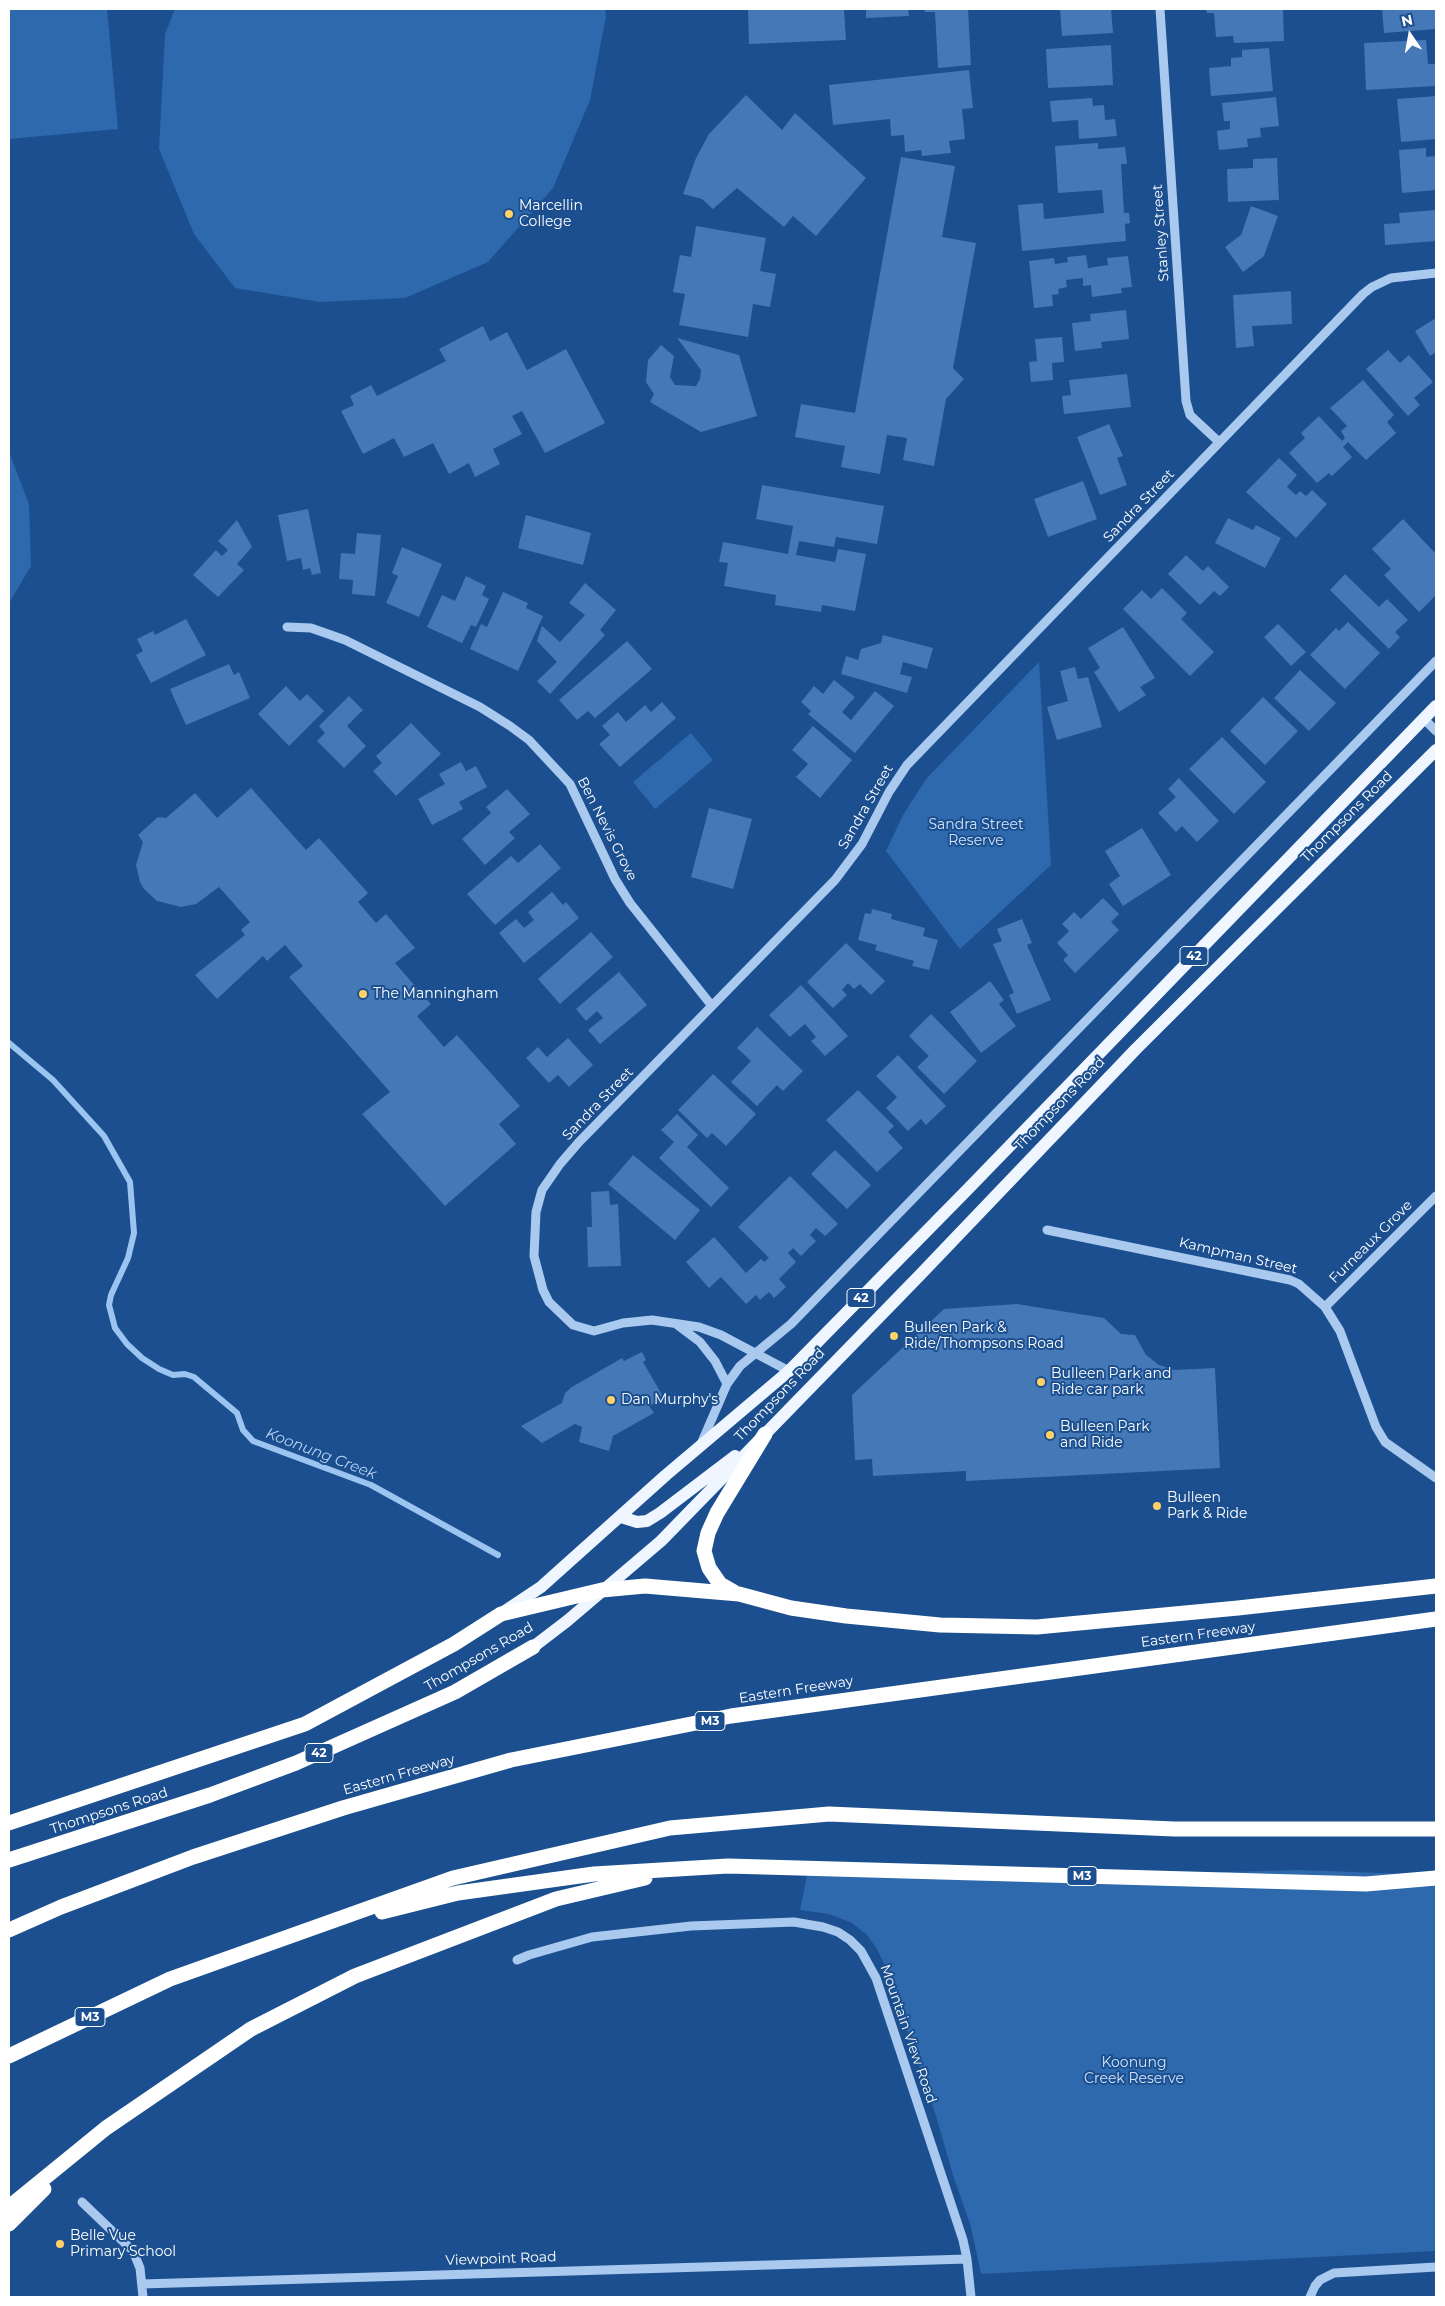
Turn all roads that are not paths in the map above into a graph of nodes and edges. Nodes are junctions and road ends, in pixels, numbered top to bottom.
1 (1160, 9) edge
2 (1436, 273) edge
3 (1219, 442) junction
4 (287, 628) dead end
5 (1436, 661) edge
6 (1436, 706) edge
7 (1424, 719) junction
8 (1436, 731) edge
9 (1436, 750) edge
10 (712, 1006) junction
11 (1436, 1196) edge
12 (1048, 1230) dead end
13 (1325, 1307) junction
14 (676, 1324) junction
15 (755, 1352) junction
16 (789, 1371) junction
17 (727, 1384) junction
18 (766, 1434) junction
19 (699, 1449) junction
20 (1436, 1478) edge
21 (621, 1517) junction
22 (1436, 1586) edge
23 (602, 1590) junction
24 (740, 1594) junction
25 (501, 1614) junction
26 (1436, 1619) edge
27 (534, 1646) joint
28 (9, 1823) edge
29 (1436, 1829) edge
30 (9, 1860) edge
31 (728, 1866) junction
32 (1436, 1878) edge
33 (9, 1930) edge
34 (517, 1960) dead end
35 (170, 1979) junction
36 (9, 2056) edge
37 (106, 2128) junction
38 (82, 2202) dead end
39 (9, 2206) edge
40 (9, 2224) edge
41 (967, 2258) junction
42 (1436, 2267) edge
43 (142, 2284) junction
44 (142, 2297) edge
45 (971, 2297) edge
46 (1310, 2297) edge

1 - 3 street, Stanley Street
2 - 3 street, Sandra Street
3 - 10 street, Sandra Street
4 - 10 street, Ben Nevis Grove
5 - 15 street, Thompsons Road
6 - 7 main road, Thompsons Road / 42
7 - 8 street
7 - 16 main road, Thompsons Road / 42
9 - 18 main road, Thompsons Road / 42
10 - 14 street, Sandra Street
11 - 13 street, Furneaux Grove
12 - 13 street, Kampman Street
13 - 20 street, Kampman Street
14 - 15 street, Sandra Street
14 - 17 street, Sandra Street
15 - 16 street, Sandra Street
15 - 17 street, Thompsons Road
16 - 19 main road, Thompsons Road / 42
17 - 19 street, Thompsons Road
18 - 21 main road
18 - 23 main road, Thompsons Road / 42
18 - 24 highway
19 - 21 main road, Thompsons Road / 42
21 - 25 main road, Thompsons Road / 42
22 - 24 highway
23 - 24 highway
23 - 25 highway
23 - 27 main road, Thompsons Road / 42
25 - 28 highway, Thompsons Road / 42
26 - 33 highway, Eastern Freeway / M3
27 - 30 highway, Thompsons Road / 42
29 - 35 highway, M3
31 - 32 highway, M3
31 - 35 highway, M3
31 - 37 highway
34 - 41 street, Mountain View Road
35 - 36 highway, M3
37 - 39 highway
37 - 40 highway
38 - 43 street
41 - 43 street, Viewpoint Road
41 - 45 street, Mountain View Road
42 - 46 street
43 - 44 street

